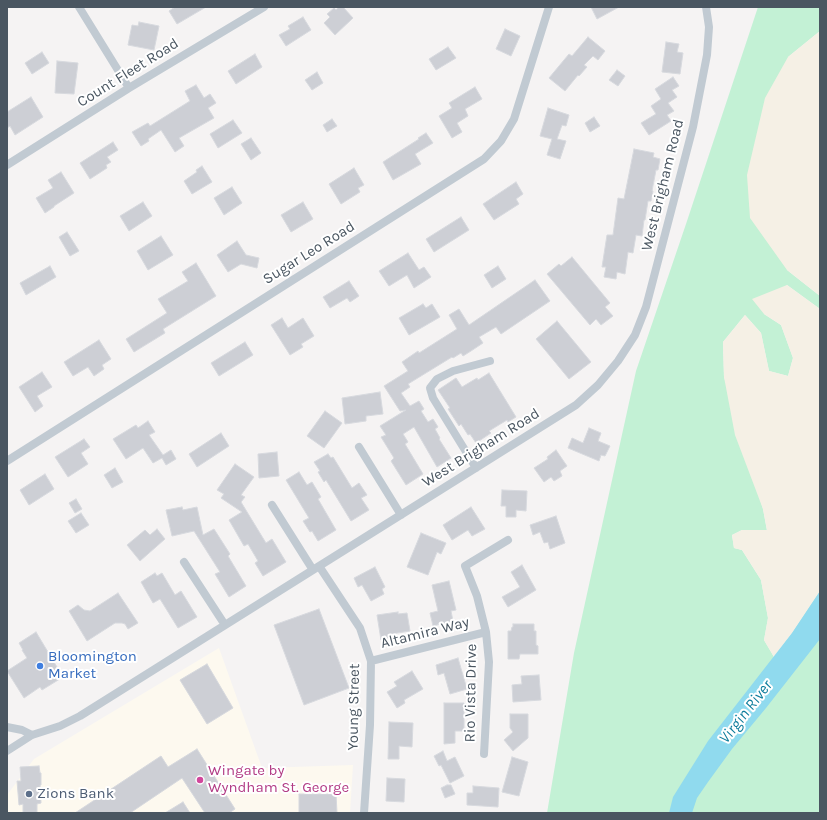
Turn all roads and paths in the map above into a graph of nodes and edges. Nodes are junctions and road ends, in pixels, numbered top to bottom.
1 (79, 7) edge
2 (264, 7) edge
3 (550, 7) edge
4 (706, 7) edge
5 (129, 88) junction
6 (7, 165) edge
7 (490, 361) dead end
8 (359, 447) dead end
9 (7, 460) edge
10 (476, 468) junction
11 (272, 505) dead end
12 (401, 515) junction
13 (508, 540) dead end
14 (184, 562) dead end
15 (316, 568) junction
16 (225, 625) junction
17 (486, 632) junction
18 (370, 661) junction
19 (7, 727) edge
20 (32, 735) junction
21 (7, 751) edge
22 (484, 754) dead end
23 (364, 813) edge

1 - 5 street
2 - 5 street, Count Fleet Road
3 - 9 street, Sugar Leo Road
4 - 10 street, West Brigham Road
5 - 6 street, Count Fleet Road
7 - 10 street
8 - 12 street
10 - 12 street, West Brigham Road
11 - 15 street, Young Street
12 - 15 street, West Brigham Road
13 - 17 street, Rio Vista Drive
14 - 16 street
15 - 16 street, West Brigham Road
15 - 18 street, Young Street
16 - 20 street, West Brigham Road
17 - 18 street, Altamira Way
17 - 22 street, Rio Vista Drive
18 - 23 street, Young Street
19 - 20 street
20 - 21 street, West Brigham Road

